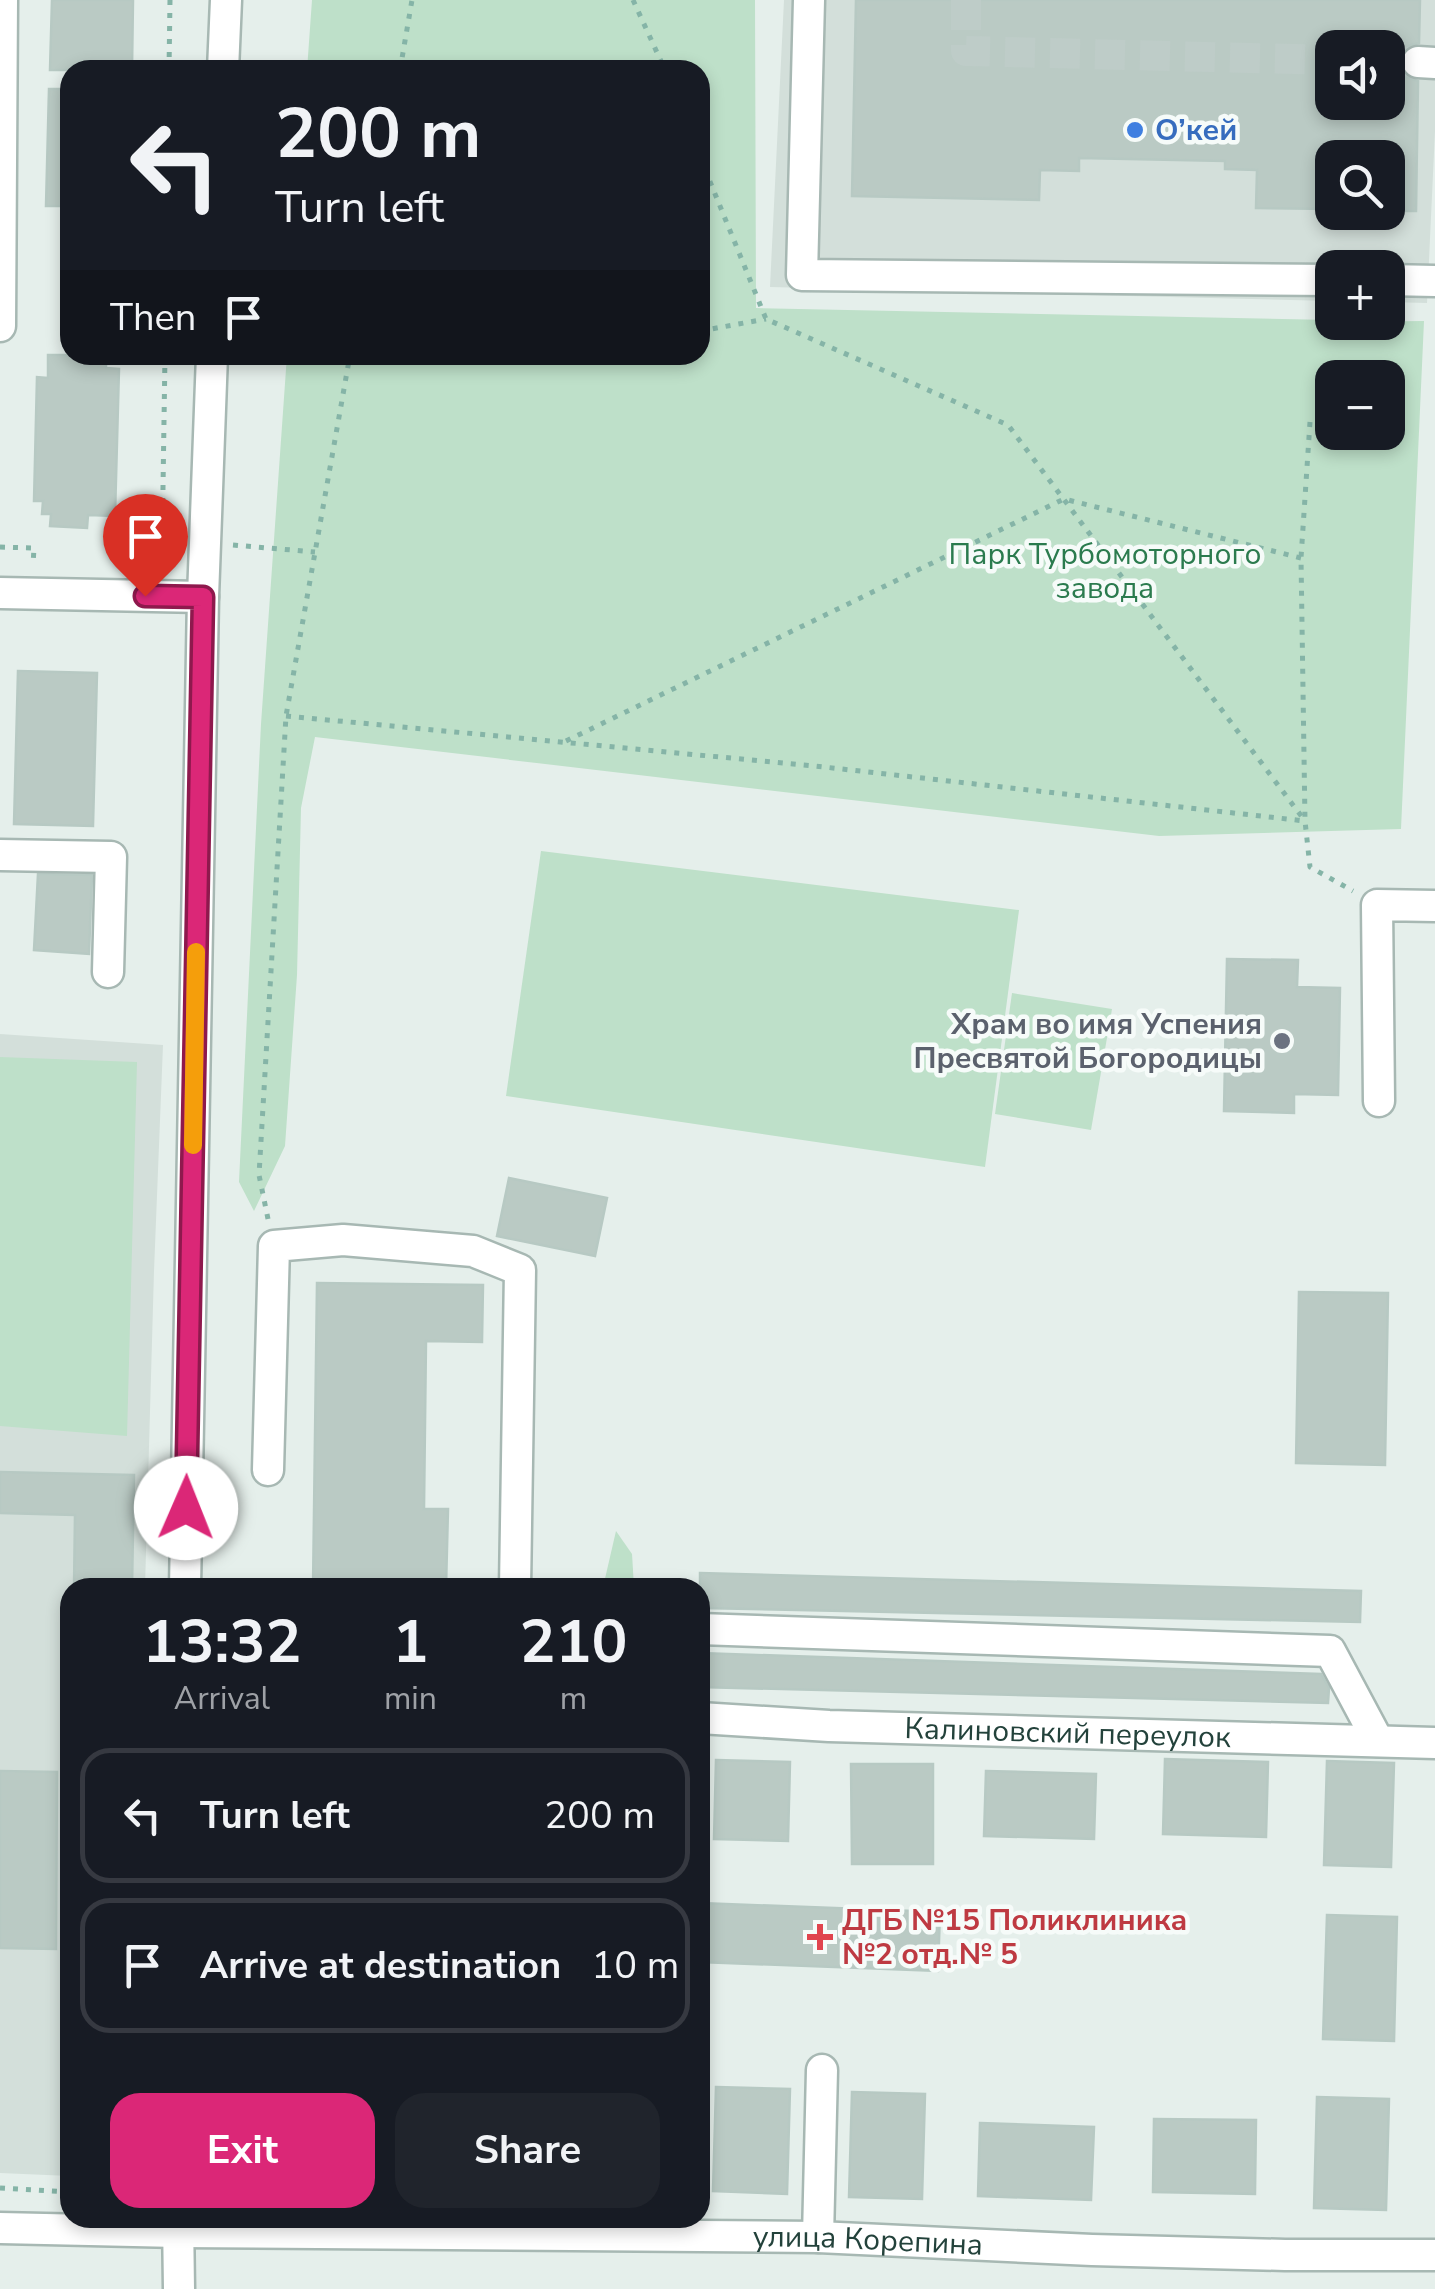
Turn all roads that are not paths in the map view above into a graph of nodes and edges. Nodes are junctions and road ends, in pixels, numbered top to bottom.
1 (226, 0) edge
2 (809, 0) edge
3 (2, 17) edge
4 (223, 60) edge
5 (1315, 280) edge
6 (1405, 280) edge
7 (1435, 281) edge
8 (0, 326) edge
9 (212, 365) edge
10 (0, 593) edge
11 (203, 597) junction
12 (0, 854) edge
13 (1435, 906) edge
14 (108, 972) dead end
15 (1380, 1100) dead end
16 (268, 1470) dead end
17 (184, 1578) edge
18 (515, 1578) edge
19 (710, 1629) edge
20 (710, 1719) edge
21 (1378, 1741) junction
22 (1435, 1743) edge
23 (822, 2070) dead end
24 (60, 2227) edge
25 (0, 2228) edge
26 (178, 2228) edge
27 (338, 2228) edge
28 (818, 2237) junction
29 (1435, 2256) edge
30 (179, 2289) edge

1 - 4 street
2 - 5 street
3 - 8 street
6 - 7 street
9 - 11 street
10 - 11 street
11 - 17 street
12 - 14 street
13 - 15 street
16 - 18 street
19 - 21 street
20 - 21 street, Калиновский переулок
21 - 22 street, Калиновский переулок
23 - 28 street
24 - 25 street, улица Корепина
26 - 30 street
27 - 28 street, улица Корепина
28 - 29 street, улица Корепина

